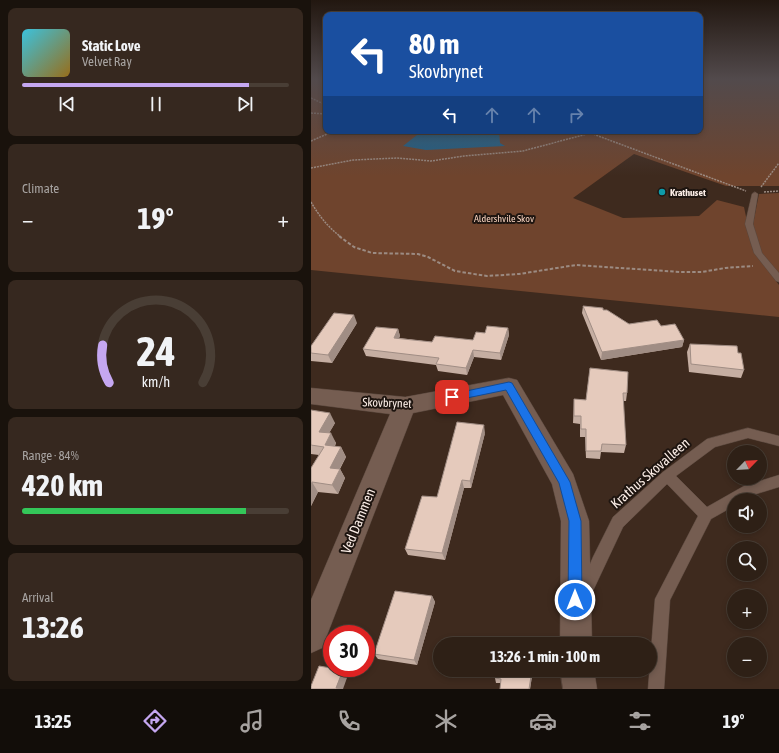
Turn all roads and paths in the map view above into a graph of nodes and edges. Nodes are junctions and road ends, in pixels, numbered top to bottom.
1 (311, 113) edge
2 (323, 114) edge
3 (327, 134) edge
4 (587, 134) edge
5 (594, 134) edge
6 (311, 141) edge
7 (779, 163) edge
8 (311, 168) edge
9 (779, 191) edge
10 (755, 194) junction
11 (311, 202) edge
12 (770, 267) junction
13 (779, 279) edge
14 (311, 396) edge
15 (405, 406) junction
16 (779, 441) edge
17 (667, 476) junction
18 (779, 481) edge
19 (706, 515) junction
20 (575, 630) edge
21 (311, 637) edge
22 (578, 677) edge
23 (580, 689) edge
24 (656, 689) edge

1 - 2 path
3 - 6 path
4 - 8 path
5 - 10 path
7 - 10 path
9 - 10 path
10 - 12 lane
11 - 12 path
12 - 13 lane
14 - 15 street, Skovbrynet
15 - 20 street, Skovbrynet
15 - 21 street, Ved Dammen
16 - 17 lane, Krathus Skovalleen
17 - 19 lane
17 - 20 lane, Krathus Skovalleen
18 - 19 lane
19 - 24 lane
22 - 23 street

